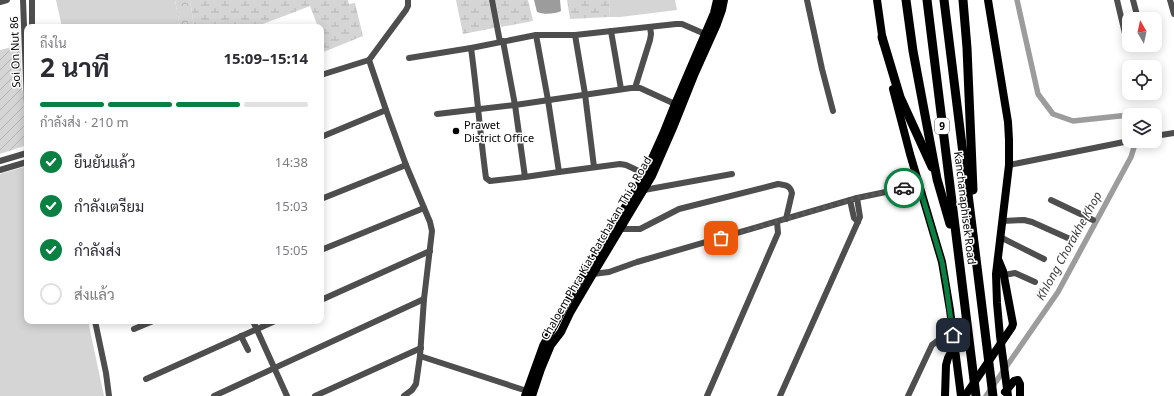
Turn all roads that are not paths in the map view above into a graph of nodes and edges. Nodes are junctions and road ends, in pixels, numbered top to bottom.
1 (7, 0) edge
2 (23, 0) edge
3 (32, 0) edge
4 (408, 0) edge
5 (492, 0) edge
6 (717, 0) edge
7 (724, 0) edge
8 (807, 0) edge
9 (877, 0) edge
10 (906, 0) edge
11 (927, 0) edge
12 (944, 0) edge
13 (963, 0) edge
14 (970, 0) edge
15 (988, 0) edge
16 (1117, 0) edge
17 (1133, 0) edge
18 (1170, 0) edge
19 (0, 2) edge
20 (1136, 12) edge
21 (1174, 14) edge
22 (1122, 21) edge
23 (32, 24) edge
24 (966, 25) junction
25 (24, 26) edge
26 (650, 27) junction
27 (611, 32) junction
28 (705, 34) junction
29 (536, 35) junction
30 (575, 35) junction
31 (882, 37) junction
32 (501, 42) junction
33 (471, 48) junction
34 (409, 58) dead end
35 (370, 60) junction
36 (324, 74) edge
37 (636, 88) junction
38 (621, 89) junction
39 (584, 94) junction
40 (548, 100) junction
41 (515, 104) junction
42 (675, 104) junction
43 (479, 109) junction
44 (386, 110) junction
45 (833, 112) dead end
46 (437, 114) dead end
47 (1174, 133) edge
48 (1162, 135) edge
49 (324, 136) edge
50 (1122, 142) edge
51 (24, 153) edge
52 (0, 160) edge
53 (24, 163) edge
54 (406, 165) junction
55 (1009, 165) junction
56 (594, 167) junction
57 (0, 170) edge
58 (559, 172) junction
59 (645, 174) junction
60 (732, 174) dead end
61 (525, 177) junction
62 (937, 179) junction
63 (919, 185) junction
64 (644, 190) junction
65 (324, 198) edge
66 (857, 198) junction
67 (850, 200) junction
68 (1051, 200) dead end
69 (424, 208) junction
70 (786, 219) junction
71 (1093, 220) dead end
72 (1002, 221) junction
73 (777, 222) junction
74 (858, 222) junction
75 (620, 229) junction
76 (972, 229) junction
77 (1000, 237) junction
78 (1070, 239) dead end
79 (324, 249) edge
80 (430, 251) junction
81 (959, 252) junction
82 (997, 258) junction
83 (1044, 259) dead end
84 (593, 274) junction
85 (1004, 275) junction
86 (1035, 282) dead end
87 (324, 299) edge
88 (424, 300) junction
89 (96, 324) edge
90 (146, 324) edge
91 (253, 324) edge
92 (269, 324) edge
93 (134, 329) dead end
94 (256, 330) junction
95 (953, 335) junction
96 (241, 336) junction
97 (954, 346) junction
98 (421, 348) junction
99 (248, 350) dead end
100 (420, 356) junction
101 (274, 368) junction
102 (146, 379) dead end
103 (528, 394) edge
104 (108, 396) edge
105 (214, 396) edge
106 (287, 396) edge
107 (315, 396) edge
108 (404, 396) edge
109 (707, 396) edge
110 (780, 396) edge
111 (908, 396) edge
112 (945, 396) edge
113 (960, 396) edge
114 (965, 396) edge
115 (976, 396) edge
116 (993, 396) edge
117 (1003, 396) edge
118 (1008, 396) edge
119 (1020, 396) edge

1 - 19 street, Soi On Nut 86
2 - 25 street, Soi On Nut 86
3 - 23 street, Soi On Nut 86
4 - 35 street
5 - 32 street
6 - 28 main road, Chaloem Phra Kiat Ratchakan Thi 9 Road
7 - 64 main road, Chaloem Phra Kiat Ratchakan Thi 9 Road
8 - 45 street
9 - 31 main road
10 - 62 highway
11 - 81 highway, Kanchanaphisek Road / 9
12 - 76 highway, Kanchanaphisek Road / 9
13 - 24 highway
14 - 24 highway
15 - 55 main road
16 - 22 street
17 - 20 street
18 - 21 street
24 - 76 highway
26 - 27 street
26 - 28 street
26 - 37 street
27 - 30 street
27 - 38 street
28 - 42 main road, Chaloem Phra Kiat Ratchakan Thi 9 Road
29 - 30 street
29 - 32 street
29 - 40 street
30 - 39 street
31 - 62 highway
31 - 63 main road
32 - 33 street
32 - 41 street
33 - 34 street
33 - 43 street
35 - 36 street
35 - 44 street
37 - 38 street
37 - 42 street
38 - 39 street
39 - 40 street
39 - 56 street
40 - 41 street
40 - 58 street
41 - 43 street
41 - 61 street
42 - 59 main road, Chaloem Phra Kiat Ratchakan Thi 9 Road
43 - 46 street
43 - 61 street
44 - 49 street
44 - 54 street
47 - 48 street
50 - 55 street
51 - 52 street
53 - 57 street
54 - 65 street
54 - 69 street
55 - 72 main road
56 - 58 street
56 - 59 street
58 - 61 street
59 - 103 main road, Chaloem Phra Kiat Ratchakan Thi 9 Road
60 - 64 street
62 - 81 highway
63 - 66 street
63 - 95 main road
64 - 75 main road, Chaloem Phra Kiat Ratchakan Thi 9 Road
66 - 67 street
66 - 74 street
67 - 70 street
67 - 74 street
68 - 71 street
69 - 79 street
69 - 80 street
70 - 73 street
70 - 75 street
72 - 77 main road
72 - 78 street
73 - 84 street
73 - 109 street
74 - 110 street
75 - 84 main road, Chaloem Phra Kiat Ratchakan Thi 9 Road
76 - 116 highway, Kanchanaphisek Road / 9
77 - 82 main road
77 - 83 street
80 - 87 street
80 - 88 street
81 - 115 highway, Kanchanaphisek Road / 9
82 - 85 main road
82 - 118 main road
84 - 103 main road, Chaloem Phra Kiat Ratchakan Thi 9 Road
85 - 86 street
85 - 114 main road
88 - 98 street
88 - 101 street
89 - 104 street
90 - 93 street
91 - 94 street
92 - 94 street
94 - 96 street
94 - 101 street
95 - 97 main road
95 - 111 street
96 - 99 street
96 - 102 street
97 - 112 main road
97 - 113 main road
98 - 100 street
98 - 107 street
100 - 103 street
100 - 108 street
101 - 105 street
101 - 106 street
117 - 119 main road

